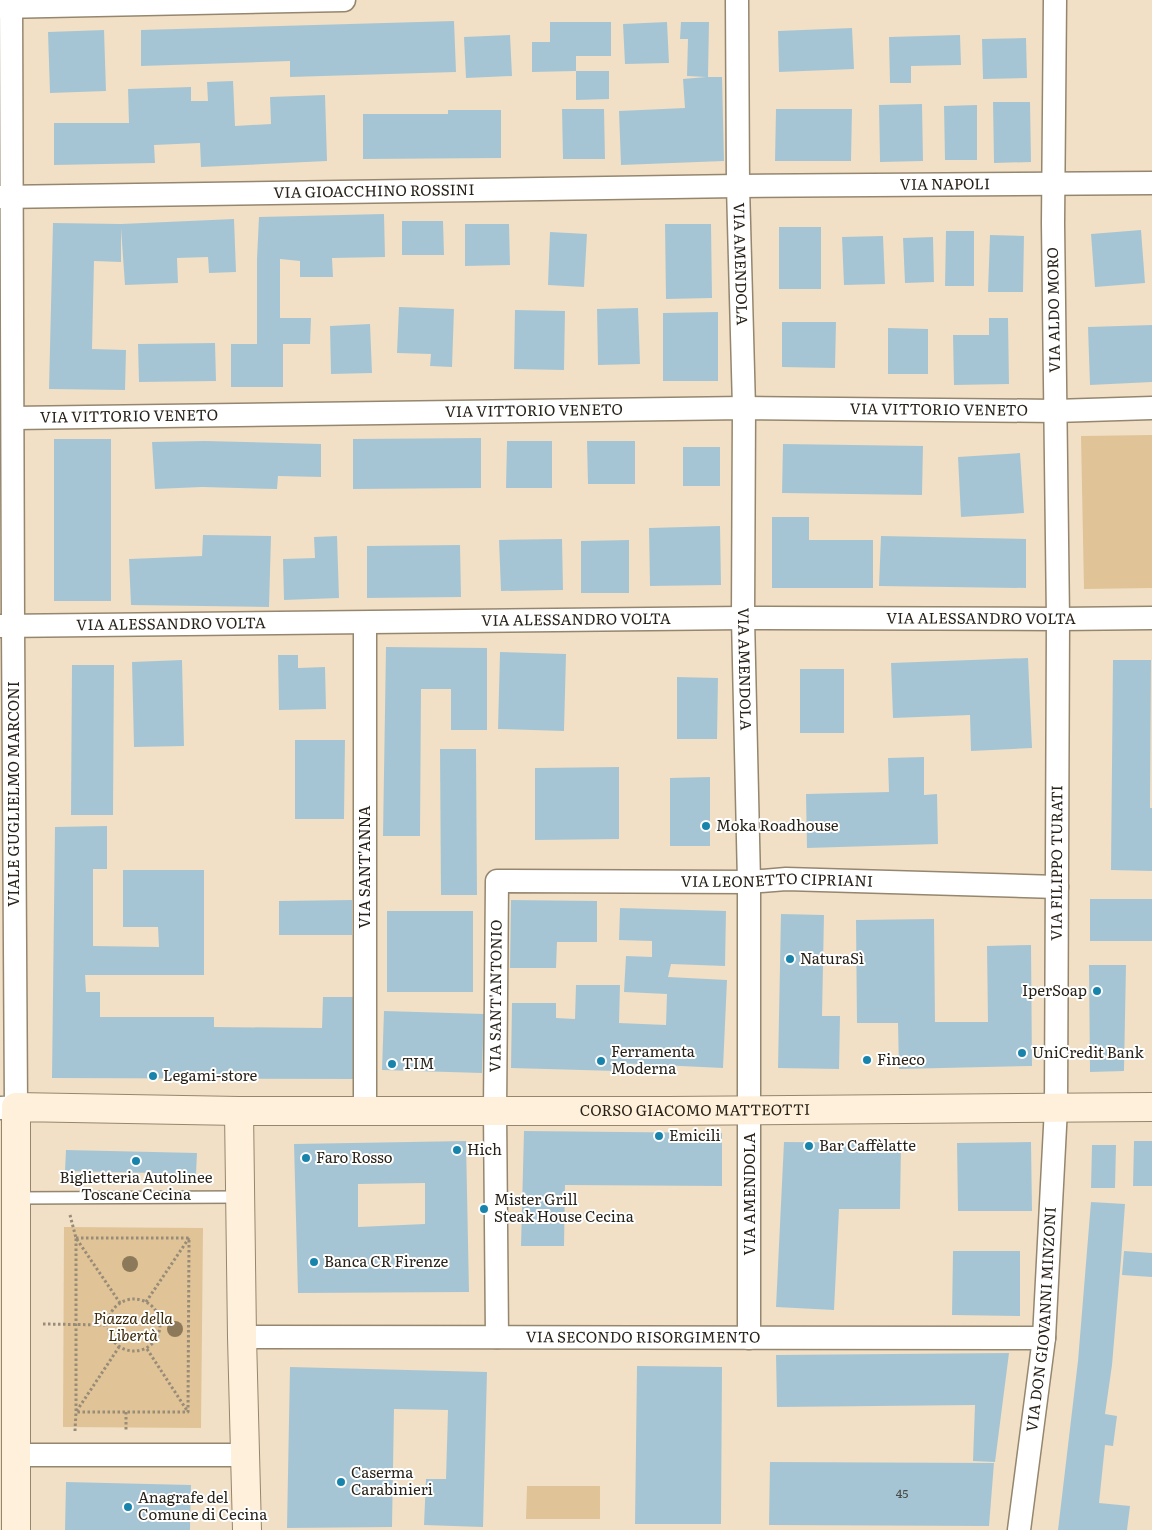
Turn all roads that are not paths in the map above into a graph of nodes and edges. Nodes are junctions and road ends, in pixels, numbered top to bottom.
1 (344, 0) edge
2 (737, 0) edge
3 (1055, 0) edge
4 (7, 5) edge
5 (1152, 182) edge
6 (1053, 183) junction
7 (738, 186) junction
8 (5, 197) edge
9 (744, 408) junction
10 (1152, 408) edge
11 (1055, 411) junction
12 (12, 418) junction
13 (743, 618) junction
14 (1152, 618) edge
15 (1058, 619) junction
16 (365, 623) junction
17 (6, 626) edge
18 (497, 881) joint
19 (749, 882) junction
20 (1058, 887) junction
21 (1152, 1107) edge
22 (8, 1108) edge
23 (1056, 1108) junction
24 (366, 1110) junction
25 (750, 1110) junction
26 (239, 1111) junction
27 (495, 1111) junction
28 (240, 1197) junction
29 (16, 1198) junction
30 (242, 1337) junction
31 (497, 1337) junction
32 (749, 1338) junction
33 (1044, 1338) junction
34 (16, 1454) junction
35 (245, 1456) junction
36 (16, 1530) edge
37 (247, 1530) edge
38 (1019, 1530) edge

1 - 4 street
2 - 7 street, VIA AMENDOLA
3 - 6 street, VIA ALDO MORO
4 - 8 street, VIALE GUGLIELMO MARCONI
5 - 6 street, VIA NAPOLI
6 - 7 street, VIA NAPOLI
6 - 11 street, VIA ALDO MORO
7 - 8 street, VIA GIOACCHINO ROSSINI
7 - 9 street, VIA AMENDOLA
8 - 12 street, VIALE GUGLIELMO MARCONI
9 - 11 street, VIA VITTORIO VENETO
9 - 12 street, VIA VITTORIO VENETO
9 - 13 street, VIA AMENDOLA
10 - 11 street, VIA VITTORIO VENETO
11 - 15 street, VIA ALDO MORO
12 - 17 street, VIALE GUGLIELMO MARCONI
13 - 15 street, VIA ALESSANDRO VOLTA
13 - 16 street, VIA ALESSANDRO VOLTA
13 - 19 street, VIA AMENDOLA
14 - 15 street, VIA ALESSANDRO VOLTA
15 - 20 street, VIA FILIPPO TURATI
16 - 17 street, VIA ALESSANDRO VOLTA
16 - 24 street, VIA SANT'ANNA
17 - 22 street, VIALE GUGLIELMO MARCONI
18 - 19 street, VIA LEONETTO CIPRIANI
18 - 27 street, VIA SANT'ANTONIO
19 - 20 street, VIA LEONETTO CIPRIANI
19 - 25 street, VIA AMENDOLA
20 - 23 street, VIA FILIPPO TURATI
21 - 23 street, CORSO GIACOMO MATTEOTTI
22 - 26 street, CORSO GIACOMO MATTEOTTI
22 - 29 street
23 - 25 street, CORSO GIACOMO MATTEOTTI
23 - 33 street, VIA DON GIOVANNI MINZONI
24 - 26 street, CORSO GIACOMO MATTEOTTI
24 - 27 street, CORSO GIACOMO MATTEOTTI
25 - 27 street, CORSO GIACOMO MATTEOTTI
25 - 32 street, VIA AMENDOLA
26 - 28 street
27 - 31 street, VIA SANT'ANTONIO
28 - 29 lane
28 - 30 street
29 - 34 street
30 - 31 street, VIA SECONDO RISORGIMENTO
30 - 35 street
31 - 32 street, VIA SECONDO RISORGIMENTO
32 - 33 street, VIA SECONDO RISORGIMENTO
33 - 38 street, VIA DON GIOVANNI MINZONI
34 - 35 street
34 - 36 street
35 - 37 street

